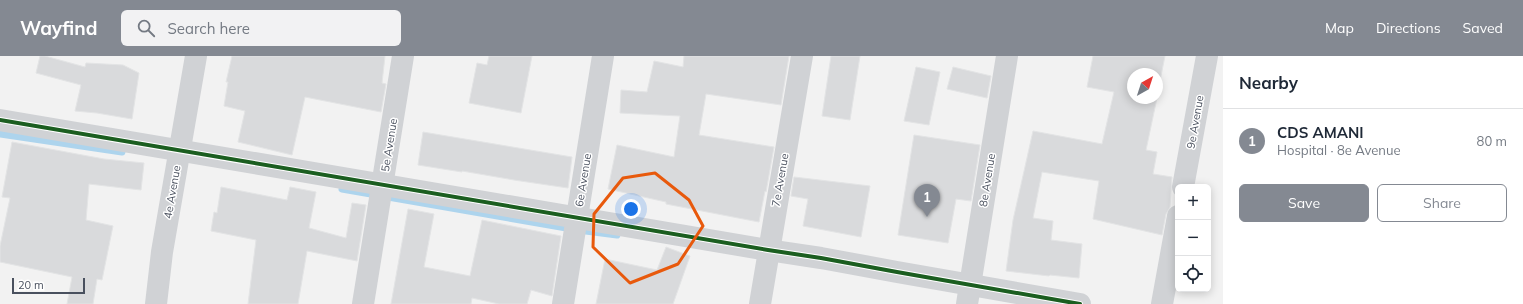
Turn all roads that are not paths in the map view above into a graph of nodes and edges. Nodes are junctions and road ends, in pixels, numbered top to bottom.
1 (196, 56) edge
2 (404, 56) edge
3 (603, 56) edge
4 (802, 56) edge
5 (1007, 56) edge
6 (1207, 56) edge
7 (0, 120) edge
8 (178, 158) junction
9 (1184, 184) edge
10 (382, 192) junction
11 (1177, 220) edge
12 (576, 225) junction
13 (767, 257) junction
14 (968, 295) edge
15 (156, 304) edge
16 (363, 304) edge
17 (563, 304) edge
18 (760, 304) edge
19 (1080, 304) edge
20 (1162, 304) edge

1 - 8 street, 4e Avenue
2 - 10 street, 5e Avenue
3 - 12 street, 6e Avenue
4 - 13 street, 7e Avenue
5 - 14 street, 8e Avenue
6 - 9 street, 9e Avenue
7 - 8 street
8 - 10 street
8 - 15 street, 4e Avenue
10 - 12 street
10 - 16 street, 5e Avenue
11 - 20 street
12 - 13 street
12 - 17 street, 6e Avenue
13 - 14 street
13 - 18 street, 7e Avenue
14 - 19 street

